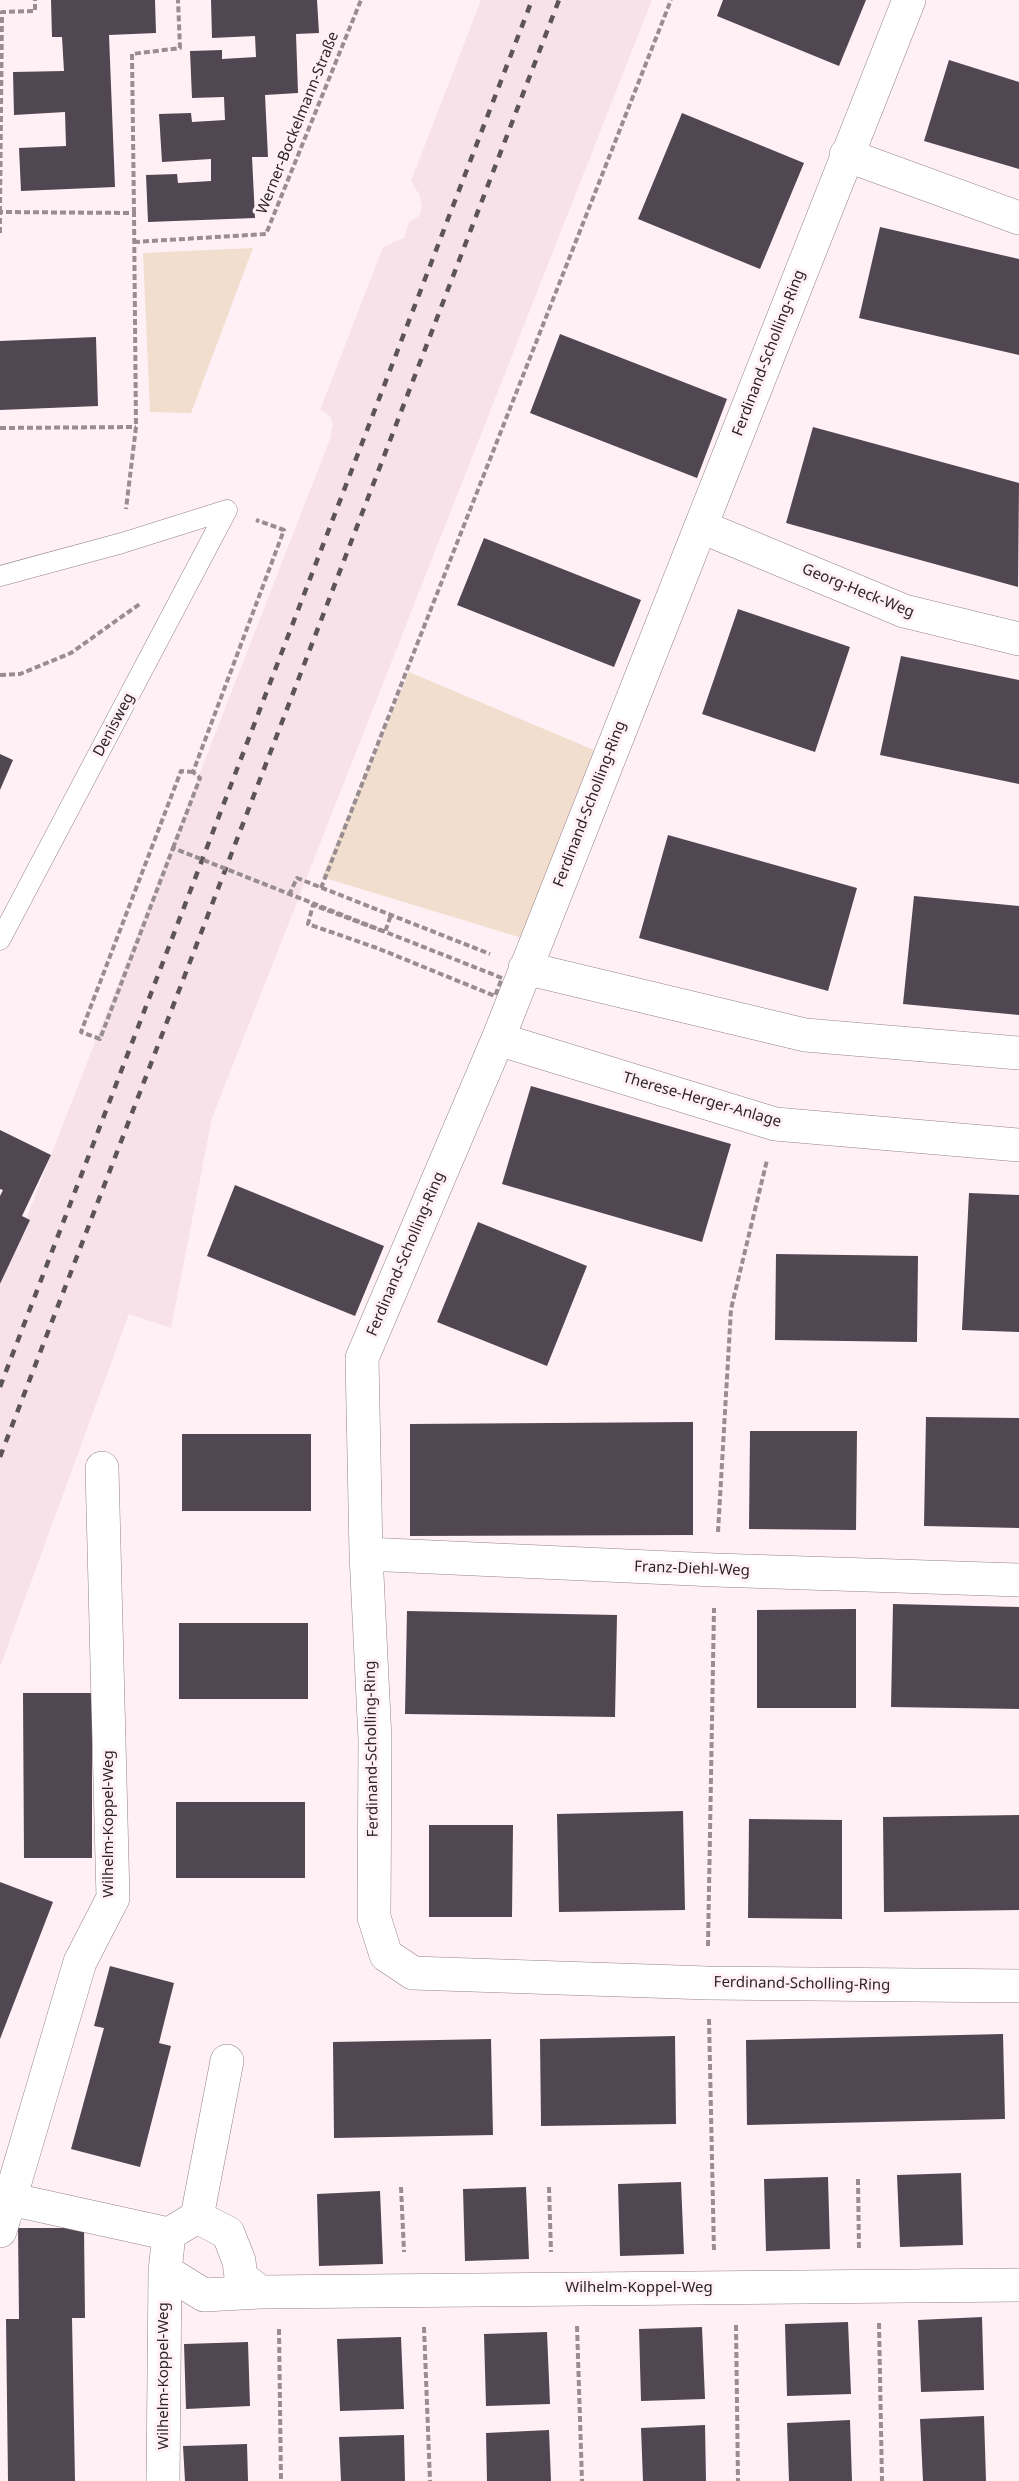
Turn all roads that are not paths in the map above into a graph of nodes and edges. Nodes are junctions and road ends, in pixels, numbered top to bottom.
1 (909, 0) edge
2 (846, 155) junction
3 (1019, 218) edge
4 (702, 527) junction
5 (0, 576) edge
6 (1019, 639) edge
7 (0, 940) edge
8 (525, 968) junction
9 (498, 1039) junction
10 (1019, 1053) edge
11 (1019, 1145) edge
12 (102, 1468) dead end
13 (366, 1554) junction
14 (1019, 1580) edge
15 (1019, 1986) edge
16 (227, 2061) dead end
17 (10, 2199) junction
18 (197, 2217) junction
19 (0, 2231) edge
20 (169, 2234) junction
21 (165, 2271) junction
22 (1019, 2285) edge
23 (269, 2292) junction
24 (163, 2481) edge

1 - 2 street, Ferdinand-Scholling-Ring
2 - 3 street
2 - 4 street, Ferdinand-Scholling-Ring
4 - 6 street, Georg-Heck-Weg
4 - 8 street, Ferdinand-Scholling-Ring
5 - 7 lane, Denisweg
8 - 9 street, Ferdinand-Scholling-Ring
8 - 10 street
9 - 11 street, Therese-Herger-Anlage
9 - 13 street, Ferdinand-Scholling-Ring
12 - 17 street, Wilhelm-Koppel-Weg
13 - 14 street, Franz-Diehl-Weg
13 - 15 street, Ferdinand-Scholling-Ring
16 - 18 street
17 - 19 street, Wilhelm-Koppel-Weg
17 - 20 street
18 - 20 street
18 - 23 street
20 - 21 street, Wilhelm-Koppel-Weg
21 - 23 street, Wilhelm-Koppel-Weg
21 - 24 street, Wilhelm-Koppel-Weg
22 - 23 street, Wilhelm-Koppel-Weg

